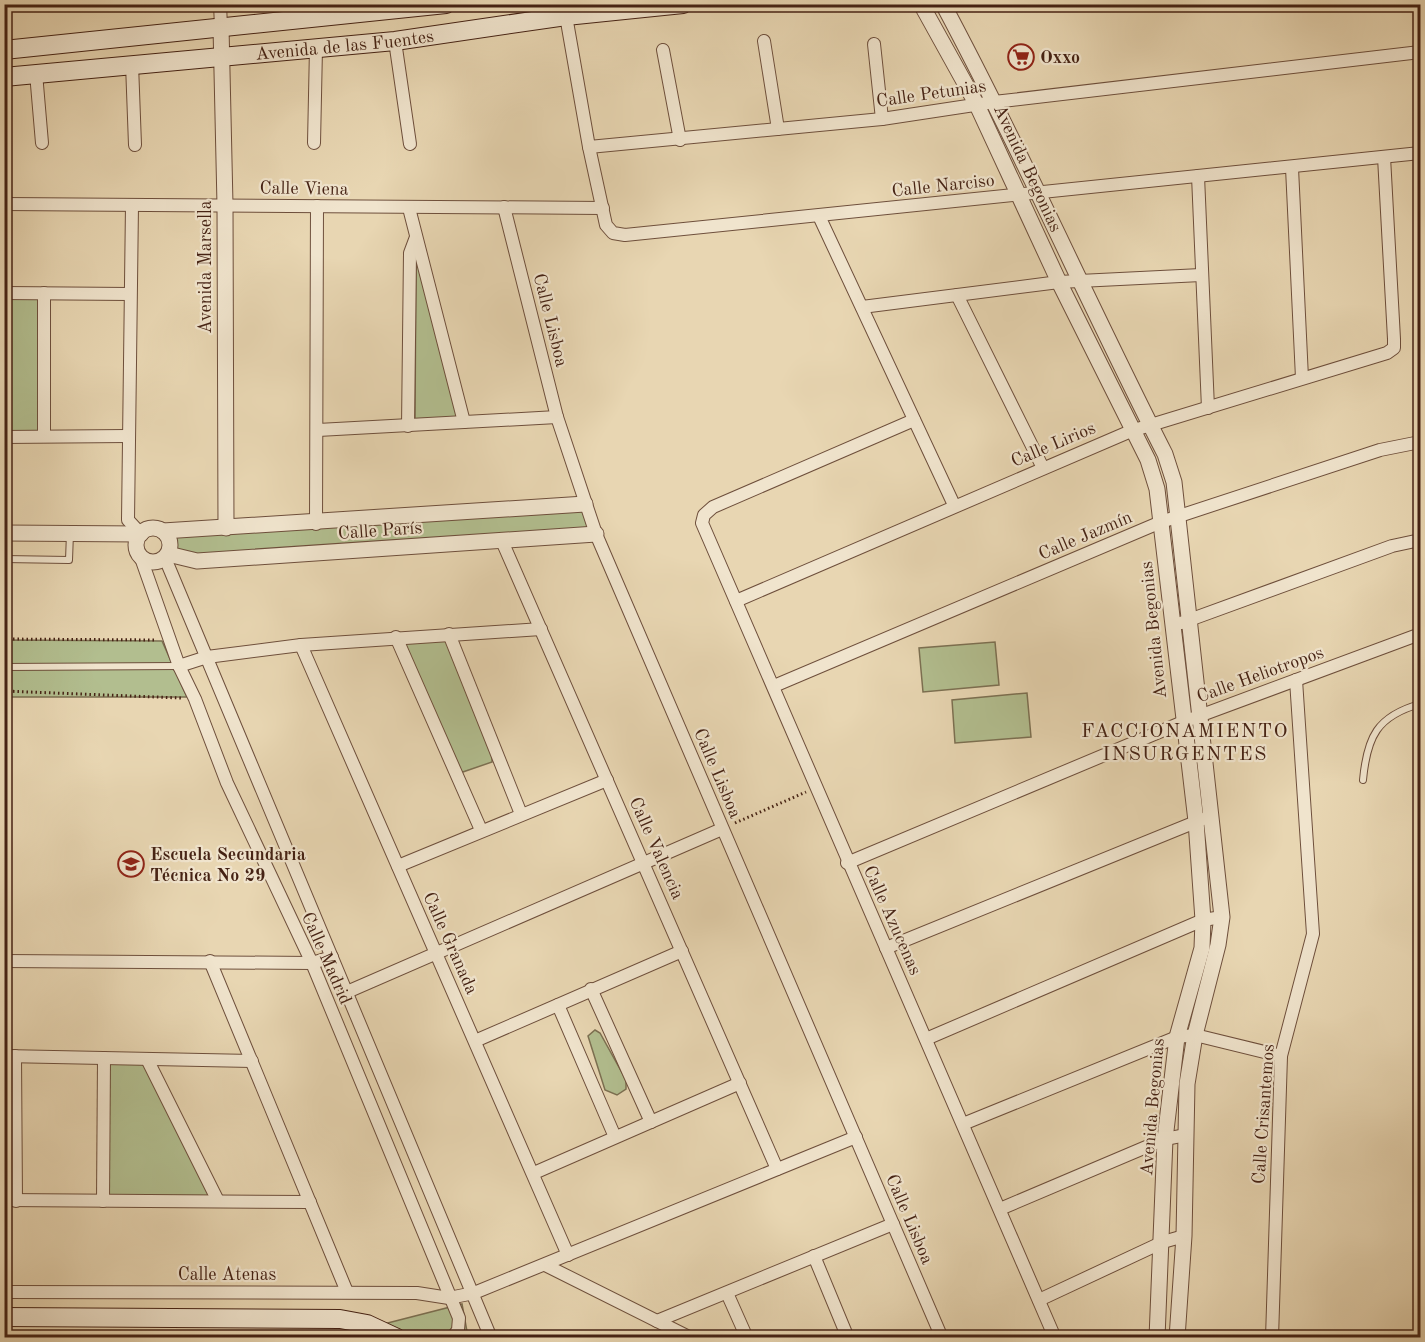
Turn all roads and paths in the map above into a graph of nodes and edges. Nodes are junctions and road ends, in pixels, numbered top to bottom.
1 (220, 4) edge
2 (446, 4) edge
3 (682, 4) edge
4 (921, 4) edge
5 (943, 4) edge
6 (566, 16) junction
7 (221, 27) junction
8 (395, 40) junction
9 (764, 41) dead end
10 (874, 44) dead end
11 (316, 48) junction
12 (4, 50) edge
13 (663, 50) dead end
14 (1420, 52) edge
15 (222, 58) junction
16 (132, 64) junction
17 (36, 73) junction
18 (4, 77) edge
19 (994, 102) junction
20 (977, 105) junction
21 (882, 119) junction
22 (778, 129) junction
23 (680, 140) junction
24 (42, 143) dead end
25 (314, 143) dead end
26 (410, 144) dead end
27 (135, 145) dead end
28 (589, 147) junction
29 (1420, 153) edge
30 (1384, 157) junction
31 (1292, 168) junction
32 (1198, 176) junction
33 (1036, 194) junction
34 (1018, 195) junction
35 (4, 204) edge
36 (132, 205) junction
37 (225, 205) junction
38 (317, 206) junction
39 (504, 207) junction
40 (409, 208) junction
41 (603, 208) junction
42 (819, 216) junction
43 (416, 236) junction
44 (1201, 275) junction
45 (1079, 281) junction
46 (1059, 282) junction
47 (4, 293) edge
48 (44, 293) junction
49 (130, 294) junction
50 (957, 295) junction
51 (861, 307) junction
52 (1302, 378) junction
53 (1208, 408) junction
54 (557, 417) junction
55 (914, 420) junction
56 (464, 422) junction
57 (1150, 425) junction
58 (408, 426) junction
59 (318, 430) junction
60 (1131, 430) junction
61 (4, 436) edge
62 (44, 436) junction
63 (127, 436) junction
64 (1420, 442) edge
65 (1043, 468) junction
66 (585, 504) junction
67 (954, 505) junction
68 (1180, 515) junction
69 (1161, 522) junction
70 (316, 524) junction
71 (225, 528) junction
72 (164, 531) junction
73 (70, 532) junction
74 (4, 533) edge
75 (141, 534) junction
76 (596, 534) junction
77 (1420, 540) edge
78 (502, 542) junction
79 (167, 556) junction
80 (141, 558) junction
81 (4, 559) edge
82 (736, 601) junction
83 (1189, 619) junction
84 (1174, 626) junction
85 (541, 629) junction
86 (449, 634) junction
87 (1420, 634) edge
88 (396, 637) junction
89 (4, 639) edge
90 (171, 640) junction
91 (301, 645) junction
92 (207, 657) junction
93 (179, 666) junction
94 (4, 667) edge
95 (1296, 680) junction
96 (774, 686) junction
97 (4, 691) edge
98 (195, 699) junction
99 (1420, 704) edge
100 (1201, 716) junction
101 (1183, 722) junction
102 (607, 780) junction
103 (1363, 780) dead end
104 (816, 787) junction
105 (521, 814) junction
106 (1213, 816) junction
107 (1196, 821) junction
108 (722, 829) junction
109 (482, 830) junction
110 (644, 863) junction
111 (848, 863) junction
112 (398, 866) junction
113 (1222, 917) junction
114 (1203, 920) junction
115 (886, 948) junction
116 (682, 951) junction
117 (436, 953) junction
118 (332, 957) junction
119 (4, 961) edge
120 (210, 961) junction
121 (312, 963) junction
122 (591, 988) junction
123 (347, 992) junction
124 (558, 1005) junction
125 (1195, 1035) junction
126 (1177, 1037) junction
127 (926, 1039) junction
128 (475, 1041) junction
129 (10, 1056) edge
130 (1281, 1056) junction
131 (104, 1058) junction
132 (147, 1059) junction
133 (252, 1060) junction
134 (740, 1083) junction
135 (651, 1122) junction
136 (963, 1124) junction
137 (1186, 1135) junction
138 (615, 1137) junction
139 (856, 1137) junction
140 (1165, 1139) junction
141 (777, 1169) junction
142 (534, 1173) junction
143 (10, 1201) edge
144 (103, 1201) junction
145 (218, 1201) junction
146 (310, 1202) junction
147 (1000, 1209) junction
148 (893, 1224) junction
149 (1184, 1236) junction
150 (1163, 1242) junction
151 (568, 1255) junction
152 (814, 1256) junction
153 (545, 1265) junction
154 (4, 1292) edge
155 (347, 1292) junction
156 (474, 1293) junction
157 (727, 1293) junction
158 (449, 1298) junction
159 (1039, 1300) junction
160 (4, 1317) edge
161 (657, 1321) junction
162 (397, 1338) edge
163 (452, 1338) edge
164 (492, 1338) edge
165 (691, 1338) edge
166 (747, 1338) edge
167 (848, 1338) edge
168 (942, 1338) edge
169 (1055, 1338) edge
170 (1157, 1338) edge
171 (1178, 1338) edge
172 (1272, 1338) edge

1 - 7 street, Avenida Marsella
2 - 7 main road, Avenida de las Fuentes
3 - 6 main road, Avenida de las Fuentes
4 - 20 street, Avenida Begonias
5 - 19 street, Avenida Begonias
6 - 8 main road, Avenida de las Fuentes
6 - 28 street
7 - 12 main road, Avenida de las Fuentes
7 - 15 street, Avenida Marsella
8 - 11 main road, Avenida de las Fuentes
8 - 26 street
9 - 22 street
10 - 21 street
11 - 15 main road, Avenida de las Fuentes
11 - 25 street
13 - 23 street
14 - 19 street, Calle Petunias
15 - 16 main road, Avenida de las Fuentes
15 - 37 street, Avenida Marsella
16 - 17 main road, Avenida de las Fuentes
16 - 27 street
17 - 18 main road, Avenida de las Fuentes
17 - 24 street
19 - 20 street, Calle Petunias
19 - 33 street, Avenida Begonias
20 - 21 street, Calle Petunias
20 - 34 street, Avenida Begonias
21 - 22 street, Calle Petunias
22 - 23 street, Calle Petunias
23 - 28 street, Calle Petunias
28 - 41 street
29 - 30 street, Calle Narciso
30 - 31 street, Calle Narciso
30 - 52 street, Calle Lirios
31 - 32 street, Calle Narciso
31 - 52 street
32 - 33 street, Calle Narciso
32 - 44 street
33 - 34 street, Calle Narciso
33 - 45 street, Avenida Begonias
34 - 42 street, Calle Narciso
34 - 46 street, Avenida Begonias
35 - 36 street, Calle Viena
36 - 37 street, Calle Viena
36 - 49 street
37 - 38 street, Calle Viena
37 - 71 street, Avenida Marsella
38 - 40 street, Calle Viena
38 - 59 street
39 - 40 street, Calle Viena
39 - 41 street, Calle Viena
39 - 54 street, Calle Lisboa
40 - 43 street
41 - 42 street, Calle Narciso
42 - 51 street
43 - 56 street
43 - 58 street
44 - 45 street
44 - 53 street
45 - 46 street
45 - 57 street, Avenida Begonias
46 - 50 street
46 - 60 street, Avenida Begonias
47 - 48 street
48 - 49 street
48 - 62 street
49 - 63 street
50 - 51 street
50 - 65 street
51 - 55 street
52 - 53 street, Calle Lirios
53 - 57 street, Calle Lirios
54 - 56 street
54 - 66 street, Calle Lisboa
55 - 67 street
55 - 82 street, Calle Azucenas
56 - 58 street
57 - 60 street, Calle Lirios
57 - 68 street, Avenida Begonias
58 - 59 street
59 - 70 street
60 - 65 street, Calle Lirios
60 - 69 street, Avenida Begonias
61 - 62 street
62 - 63 street
63 - 75 street
64 - 68 street, Calle Jazmín
65 - 67 street, Calle Lirios
66 - 70 street, Calle París
66 - 76 street, Calle Lisboa
67 - 82 street, Calle Lirios
68 - 69 street, Calle Jazmín
68 - 83 street, Avenida Begonias
69 - 84 street, Avenida Begonias
69 - 96 street, Calle Jazmín
70 - 71 street, Calle París
71 - 72 street, Calle París
72 - 75 street
72 - 79 street
73 - 74 street
73 - 75 street
73 - 81 lane
75 - 80 street
76 - 78 street, Calle París
76 - 108 street, Calle Lisboa
77 - 83 street
78 - 79 street, Calle París
78 - 85 street, Calle Valencia
79 - 80 street
79 - 92 street, Calle Madrid
80 - 90 street, Calle Madrid
82 - 96 street, Calle Azucenas
83 - 84 street
83 - 100 street, Avenida Begonias
84 - 101 street, Avenida Begonias
85 - 86 street
85 - 102 street, Calle Valencia
86 - 88 street
86 - 105 street
87 - 95 street, Calle Heliotropos
88 - 91 street
88 - 109 street
89 - 90 path
90 - 93 street, Calle Madrid
91 - 92 street
91 - 112 street, Calle Granada
92 - 93 street
92 - 118 street, Calle Madrid
93 - 94 lane
93 - 98 street, Calle Madrid
95 - 100 street, Calle Heliotropos
95 - 130 street, Calle Crisantemos
96 - 104 street, Calle Azucenas
97 - 98 path
98 - 121 street, Calle Madrid
99 - 103 lane
100 - 101 street, Calle Heliotropos
100 - 106 street, Avenida Begonias
101 - 107 street, Avenida Begonias
101 - 111 street, Calle Heliotropos
102 - 105 street
102 - 110 street, Calle Valencia
104 - 108 path
104 - 111 street, Calle Azucenas
105 - 109 street
106 - 107 street
106 - 113 street, Avenida Begonias
107 - 114 street, Avenida Begonias
107 - 115 street
108 - 110 street
108 - 139 street, Calle Lisboa
109 - 112 street
110 - 116 street, Calle Valencia
110 - 117 street
111 - 115 street, Calle Azucenas
112 - 117 street, Calle Granada
113 - 114 street
113 - 125 street, Avenida Begonias
114 - 126 street, Avenida Begonias
114 - 127 street
115 - 127 street, Calle Azucenas
116 - 122 street
116 - 134 street, Calle Valencia
117 - 123 street
117 - 128 street, Calle Granada
118 - 121 street
118 - 123 street, Calle Madrid
119 - 120 street
120 - 121 street
120 - 133 street
121 - 158 street, Calle Madrid
122 - 124 street
122 - 135 street
123 - 156 street, Calle Madrid
124 - 128 street
124 - 138 street
125 - 126 street
125 - 130 street
125 - 137 street, Avenida Begonias
126 - 136 street
126 - 140 street, Avenida Begonias
127 - 136 street, Calle Azucenas
128 - 142 street, Calle Granada
129 - 131 street
129 - 143 street
130 - 172 street, Calle Crisantemos
131 - 132 street
131 - 144 street
132 - 133 street
132 - 145 street
133 - 146 street
134 - 135 street
134 - 141 street, Calle Valencia
135 - 138 street
136 - 147 street, Calle Azucenas
137 - 140 street
137 - 149 street, Avenida Begonias
138 - 142 street
139 - 141 street
139 - 148 street, Calle Lisboa
140 - 147 street
140 - 150 street, Avenida Begonias
141 - 151 street
142 - 151 street, Calle Granada
143 - 144 street
144 - 145 street
145 - 146 street
146 - 155 street
147 - 159 street, Calle Azucenas
148 - 152 street
148 - 168 street, Calle Lisboa
149 - 150 street
149 - 171 street, Avenida Begonias
150 - 159 street
150 - 170 street, Avenida Begonias
151 - 153 street
152 - 157 street
152 - 167 street
153 - 156 street
153 - 161 street
154 - 155 street, Calle Atenas
155 - 158 street, Calle Atenas
156 - 158 street
156 - 164 street, Calle Madrid
157 - 161 street
157 - 166 street
158 - 163 street, Calle Madrid
159 - 169 street, Calle Azucenas
160 - 162 main road
161 - 165 street

